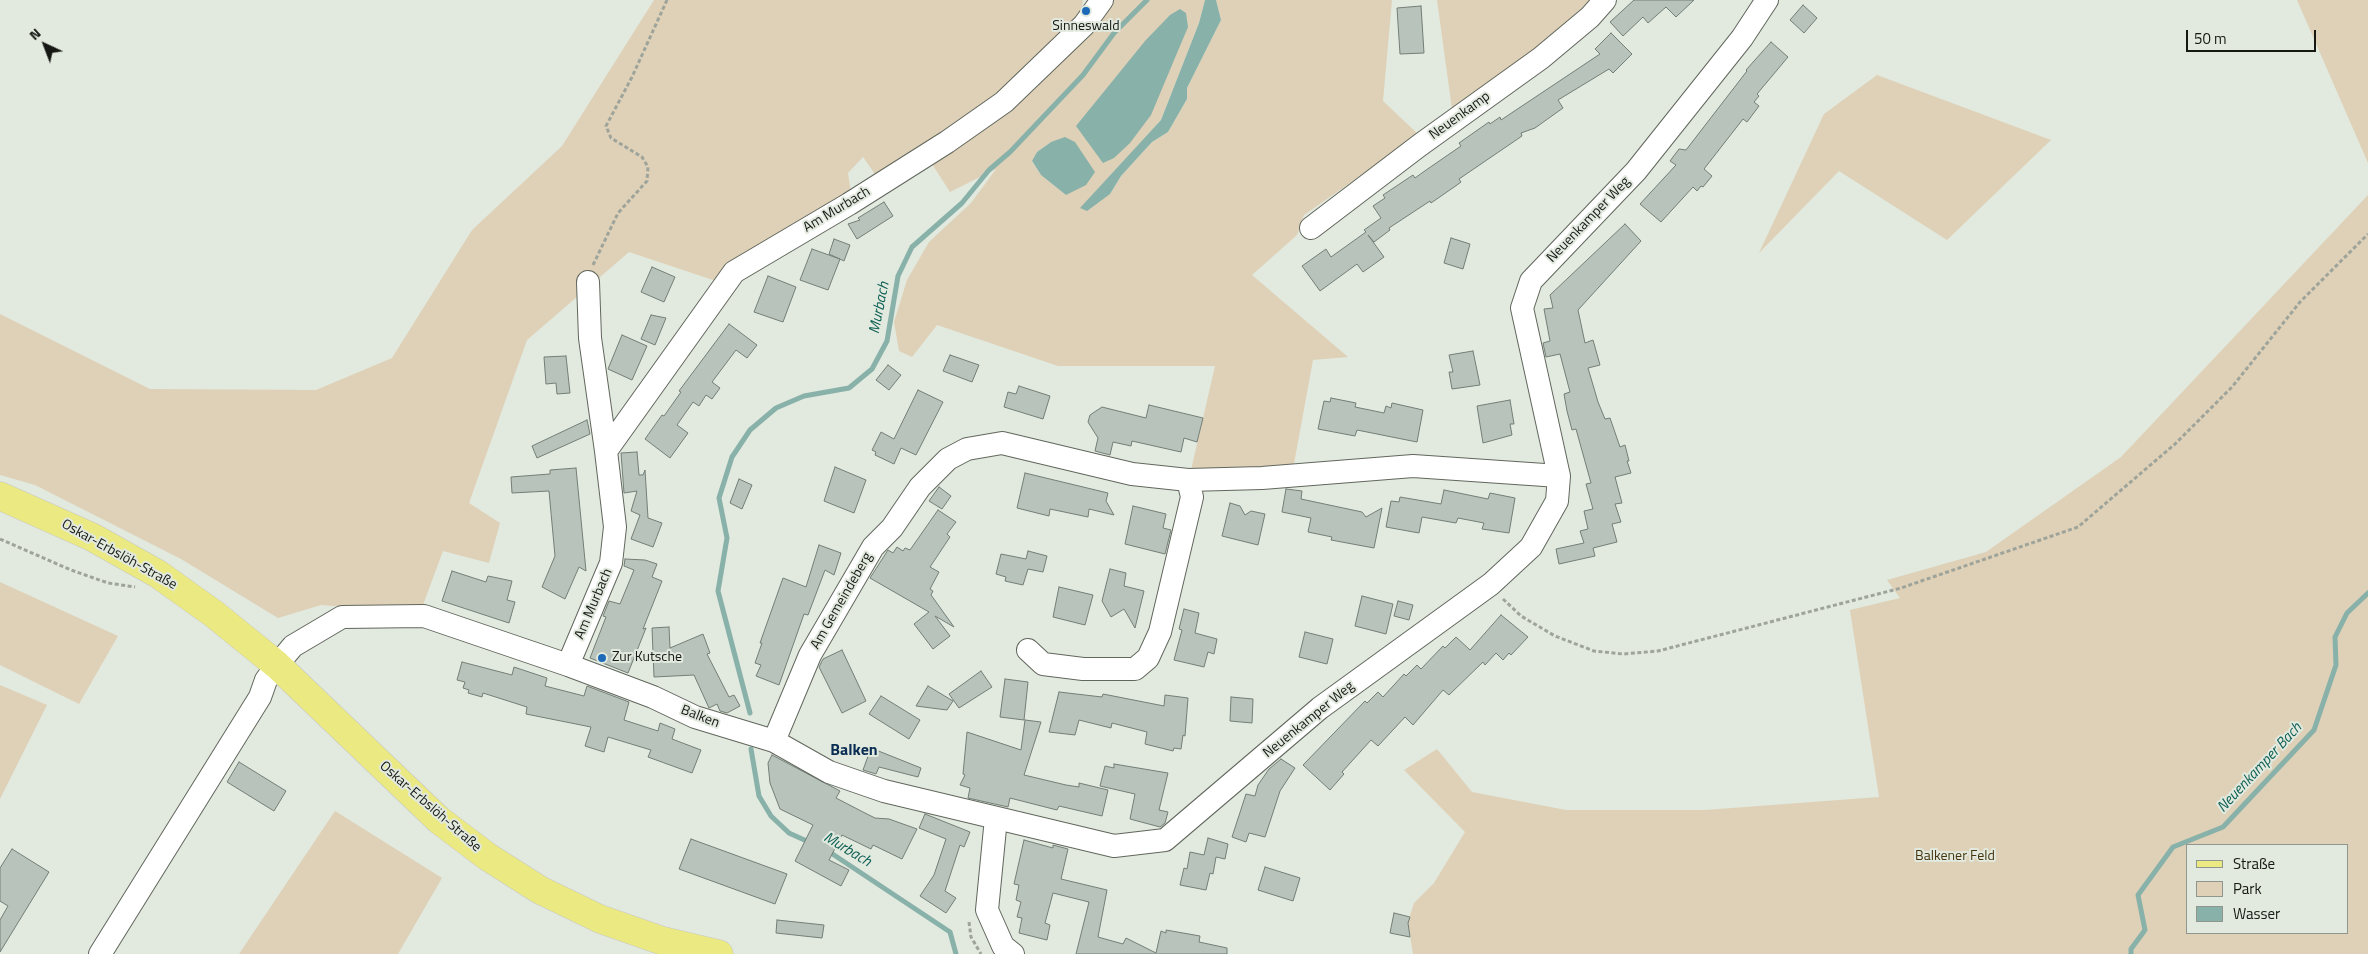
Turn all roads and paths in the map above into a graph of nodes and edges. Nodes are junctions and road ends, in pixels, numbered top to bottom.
1 (667, 0) edge
2 (1102, 0) edge
3 (1605, 0) edge
4 (1767, 0) edge
5 (1312, 228) dead end
6 (2368, 234) edge
7 (588, 282) joint
8 (606, 451) junction
9 (1559, 476) junction
10 (1188, 480) junction
11 (0, 496) edge
12 (0, 539) edge
13 (1491, 584) junction
14 (138, 588) dead end
15 (1028, 650) dead end
16 (568, 665) junction
17 (276, 666) junction
18 (774, 741) junction
19 (996, 818) junction
20 (100, 954) edge
21 (719, 954) edge
22 (1013, 954) edge

1 - 7 path
2 - 8 street, Am Murbach
3 - 5 street, Neuenkamp
4 - 9 street, Neuenkamper Weg
6 - 13 path
7 - 8 street, Am Murbach
8 - 16 street, Am Murbach
9 - 10 street, Am Gemeindeberg
9 - 13 street, Neuenkamper Weg
10 - 15 street
10 - 18 street, Am Gemeindeberg
11 - 17 main road, Oskar-Erbslöh-Straße
12 - 14 path
13 - 19 street, Neuenkamper Weg
16 - 17 street, Balken
16 - 18 street, Balken
17 - 20 street
17 - 21 main road, Oskar-Erbslöh-Straße
18 - 19 street, Balken
19 - 22 street

